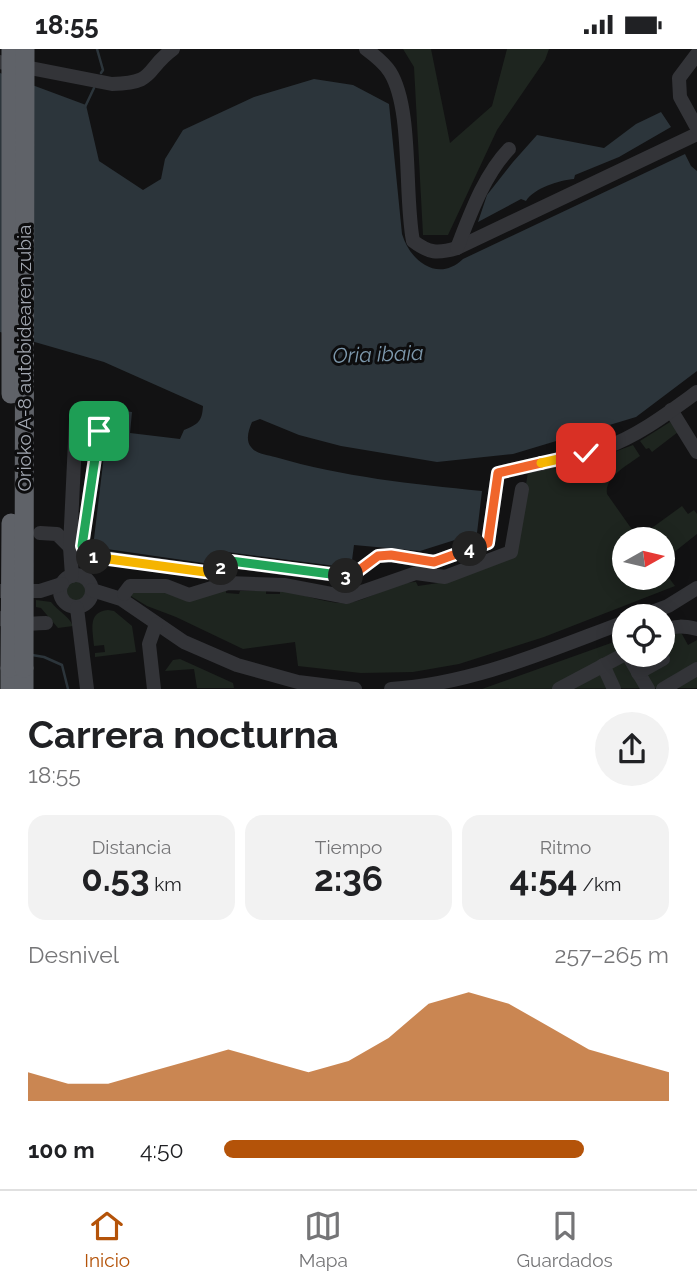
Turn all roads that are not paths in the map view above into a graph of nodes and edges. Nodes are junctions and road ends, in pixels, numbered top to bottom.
1 (11, 49) edge
2 (25, 49) edge
3 (173, 49) edge
4 (366, 49) edge
5 (697, 54) edge
6 (0, 62) edge
7 (697, 128) edge
8 (697, 134) edge
9 (509, 149) dead end
10 (457, 249) junction
11 (697, 392) edge
12 (671, 410) junction
13 (697, 452) edge
14 (522, 489) dead end
15 (40, 531) dead end
16 (67, 537) junction
17 (65, 586) junction
18 (697, 588) edge
19 (0, 591) edge
20 (95, 593) junction
21 (124, 594) dead end
22 (671, 604) edge
23 (77, 608) junction
24 (0, 618) edge
25 (46, 623) dead end
26 (156, 624) junction
27 (612, 627) edge
28 (675, 627) edge
29 (697, 629) edge
30 (612, 661) edge
31 (603, 665) junction
32 (634, 667) edge
33 (657, 667) edge
34 (17, 668) junction
35 (697, 669) edge
36 (644, 684) edge
37 (317, 687) edge
38 (10, 688) edge
39 (24, 688) edge
40 (87, 688) edge
41 (154, 688) edge
42 (355, 688) edge
43 (391, 688) edge
44 (559, 688) edge
45 (611, 688) edge
46 (663, 688) edge

1 - 34 highway, Orioko A-8 autobidearen zubia, bridge
2 - 34 highway, Orioko A-8 autobidearen zubia, bridge
3 - 6 street
4 - 10 street
5 - 7 street
8 - 10 street
9 - 10 street
11 - 12 street
12 - 13 street
12 - 16 street
14 - 21 street
15 - 16 street
16 - 17 street
17 - 19 street
17 - 20 street
17 - 23 street
18 - 22 street
20 - 23 street
20 - 26 street
23 - 40 street
24 - 25 street
26 - 37 street
26 - 41 street
27 - 43 street
28 - 29 street
30 - 31 street
31 - 44 street
31 - 45 street
32 - 36 street
33 - 36 street
34 - 38 highway
34 - 39 highway
35 - 46 street
37 - 42 street

